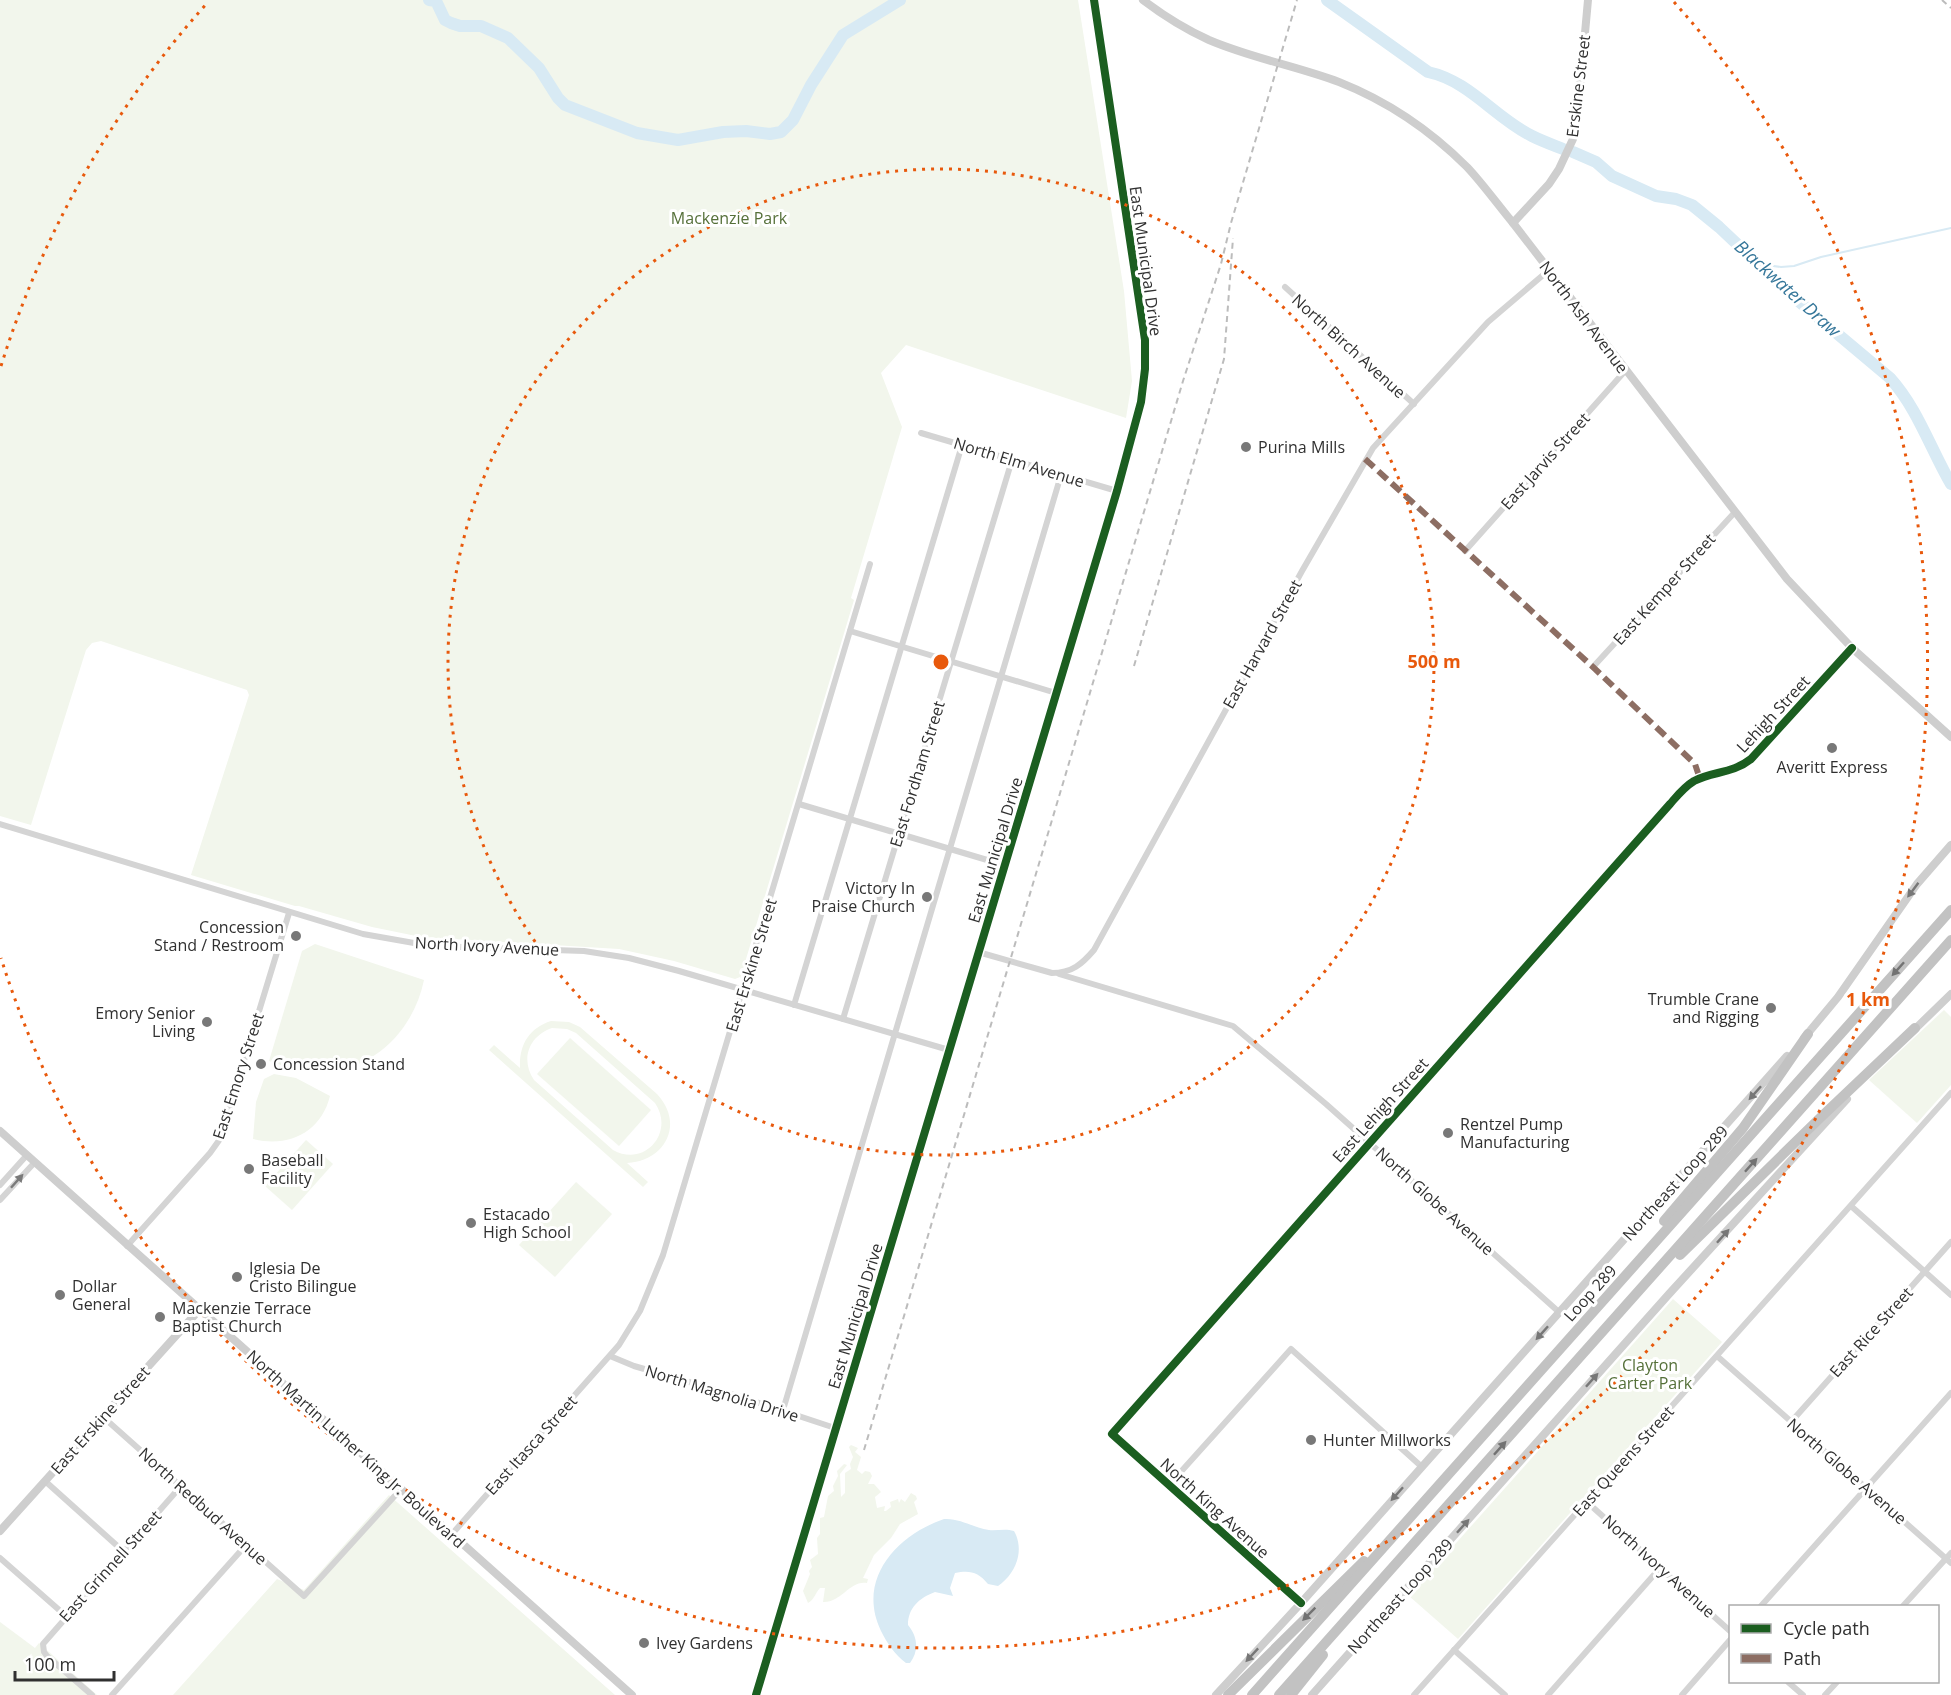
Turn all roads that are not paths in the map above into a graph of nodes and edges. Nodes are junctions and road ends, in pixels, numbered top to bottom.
1 (1094, 0) edge
2 (1143, 0) edge
3 (1588, 0) edge
4 (1513, 223) junction
5 (1550, 270) junction
6 (1285, 287) dead end
7 (1625, 371) junction
8 (1414, 404) junction
9 (921, 433) dead end
10 (962, 445) junction
11 (1012, 460) junction
12 (1061, 475) junction
13 (1117, 491) junction
14 (1735, 512) junction
15 (1465, 551) dead end
16 (870, 564) dead end
17 (850, 631) junction
18 (900, 646) junction
19 (1852, 648) junction
20 (951, 662) junction
21 (1593, 667) dead end
22 (1000, 676) junction
23 (1056, 693) junction
24 (1951, 737) edge
25 (1700, 779) joint
26 (799, 804) junction
27 (849, 819) junction
28 (0, 824) edge
29 (899, 834) junction
30 (1951, 845) edge
31 (950, 849) junction
32 (1004, 866) junction
33 (1951, 910) edge
34 (289, 913) junction
35 (1951, 940) edge
36 (978, 952) junction
37 (1052, 972) junction
38 (744, 990) junction
39 (1951, 994) edge
40 (794, 1005) junction
41 (843, 1019) junction
42 (1915, 1028) junction
43 (895, 1034) junction
44 (1808, 1034) junction
45 (949, 1050) junction
46 (1951, 1093) edge
47 (0, 1131) edge
48 (1369, 1143) junction
49 (27, 1155) junction
50 (35, 1162) junction
51 (0, 1185) edge
52 (0, 1200) edge
53 (1851, 1206) junction
54 (1951, 1242) edge
55 (127, 1246) junction
56 (1925, 1272) junction
57 (1951, 1295) edge
58 (200, 1310) junction
59 (1560, 1313) junction
60 (1601, 1334) junction
61 (1566, 1343) junction
62 (610, 1356) junction
63 (1717, 1356) junction
64 (1951, 1392) edge
65 (783, 1410) junction
66 (102, 1416) junction
67 (1791, 1422) junction
68 (835, 1428) junction
69 (1112, 1434) joint
70 (1422, 1467) junction
71 (45, 1481) junction
72 (1169, 1485) junction
73 (181, 1486) junction
74 (1866, 1488) junction
75 (401, 1489) junction
76 (1587, 1502) junction
77 (1412, 1515) junction
78 (1433, 1523) junction
79 (0, 1531) edge
80 (452, 1534) junction
81 (246, 1545) junction
82 (123, 1551) junction
83 (0, 1558) edge
84 (1949, 1558) edge
85 (1660, 1568) junction
86 (1301, 1603) junction
87 (1762, 1605) edge
88 (1904, 1605) edge
89 (66, 1616) junction
90 (1729, 1628) edge
91 (1729, 1642) edge
92 (1454, 1650) junction
93 (1789, 1683) edge
94 (1836, 1683) edge
95 (92, 1695) edge
96 (112, 1695) edge
97 (632, 1695) edge
98 (756, 1695) edge
99 (1216, 1695) edge
100 (1228, 1695) edge
101 (1252, 1695) edge
102 (1279, 1695) edge
103 (1292, 1695) edge
104 (1312, 1695) edge
105 (1414, 1695) edge
106 (1505, 1695) edge
107 (1548, 1695) edge
108 (1682, 1695) edge
109 (1803, 1695) edge
110 (1825, 1695) edge

1 - 13 street, East Municipal Drive
2 - 4 street, North Ash Avenue
3 - 4 street, Erskine Street
4 - 5 street, North Ash Avenue
5 - 7 street, North Ash Avenue
5 - 8 street, East Harvard Street
6 - 8 street, North Birch Avenue
7 - 14 street, North Ash Avenue
7 - 15 street, East Jarvis Street
8 - 37 street, East Harvard Street
9 - 10 street, North Elm Avenue
10 - 11 street, North Elm Avenue
10 - 18 street
11 - 12 street, North Elm Avenue
11 - 20 street, East Fordham Street
12 - 13 street, North Elm Avenue
12 - 22 street
13 - 23 street, East Municipal Drive
14 - 19 street, North Ash Avenue
14 - 21 street, East Kemper Street
16 - 17 street, East Erskine Street
17 - 18 street
17 - 26 street, East Erskine Street
18 - 20 street
18 - 27 street
19 - 24 street, North Ash Avenue
19 - 25 street, Lehigh Street
20 - 22 street
20 - 29 street, East Fordham Street
22 - 23 street
22 - 31 street
23 - 32 street, East Municipal Drive
25 - 48 street, East Lehigh Street
26 - 27 street
26 - 38 street, East Erskine Street
27 - 29 street
27 - 40 street
28 - 34 street, North Ivory Avenue
29 - 31 street
29 - 41 street, East Fordham Street
30 -> 44 street, Northeast Loop 289
31 - 32 street
31 - 43 street
32 - 36 street, East Municipal Drive
33 -> 61 highway, Loop 289
34 - 38 street, North Ivory Avenue
34 - 55 street, East Emory Street
60 -> 35 highway
36 - 37 street
36 - 45 street, East Municipal Drive
37 - 48 street, North Globe Avenue
38 - 40 street, North Ivory Avenue
38 - 62 street, East Erskine Street
39 - 42 street, Northeast Loop 289
40 - 41 street, North Ivory Avenue
41 - 43 street, North Ivory Avenue
42 - 60 highway
104 -> 42 street, Northeast Loop 289
43 - 45 street, North Ivory Avenue
43 - 65 street
44 -> 59 street, Northeast Loop 289
44 - 61 highway
45 - 68 street, East Municipal Drive
46 - 53 street, East Queens Street
47 - 49 street, North Martin Luther King Jr. Boulevard
48 - 59 street, North Globe Avenue
48 - 69 street, East Lehigh Street
49 - 50 street, North Martin Luther King Jr. Boulevard
49 - 51 street
52 -> 50 street
50 - 55 street, North Martin Luther King Jr. Boulevard
53 - 56 street
53 - 63 street, East Queens Street
54 - 56 street, East Rice Street
55 - 58 street, North Martin Luther King Jr. Boulevard
56 - 57 street
56 - 67 street, East Rice Street
58 - 66 street, East Erskine Street
58 - 75 street, North Martin Luther King Jr. Boulevard
59 -> 70 street, Northeast Loop 289
78 -> 60 highway
61 - 77 highway, Loop 289
62 - 65 street, North Magnolia Drive
62 - 80 street, East Itasca Street
63 - 67 street, North Globe Avenue
63 - 76 street, East Queens Street
64 - 74 street
65 - 68 street, North Magnolia Drive
66 - 71 street, East Erskine Street
66 - 73 street, North Redbud Avenue
67 - 74 street, North Globe Avenue
68 - 98 street, East Municipal Drive
69 - 72 street, North King Avenue
70 - 72 street
70 -> 86 street, Northeast Loop 289
71 - 79 street, East Erskine Street
71 - 82 street
72 - 86 street, North King Avenue
73 - 81 street, North Redbud Avenue
73 - 82 street, East Grinnell Street
74 - 84 street, North Globe Avenue
74 - 87 street
75 - 80 street, North Martin Luther King Jr. Boulevard
75 - 81 street, North Redbud Avenue
76 - 85 street, North Ivory Avenue
76 - 92 street, East Queens Street
77 -> 100 highway
77 - 101 highway, Loop 289
78 - 102 highway
78 - 103 highway
80 - 97 street, North Martin Luther King Jr. Boulevard
81 - 96 street
82 - 89 street, East Grinnell Street
83 - 89 street
84 - 88 street
85 - 90 street, North Ivory Avenue
85 - 107 street
86 -> 99 street, Northeast Loop 289
89 - 95 street, East Grinnell Street
91 - 108 street
92 - 105 street, East Queens Street
92 - 106 street
93 - 109 street
94 - 110 street

